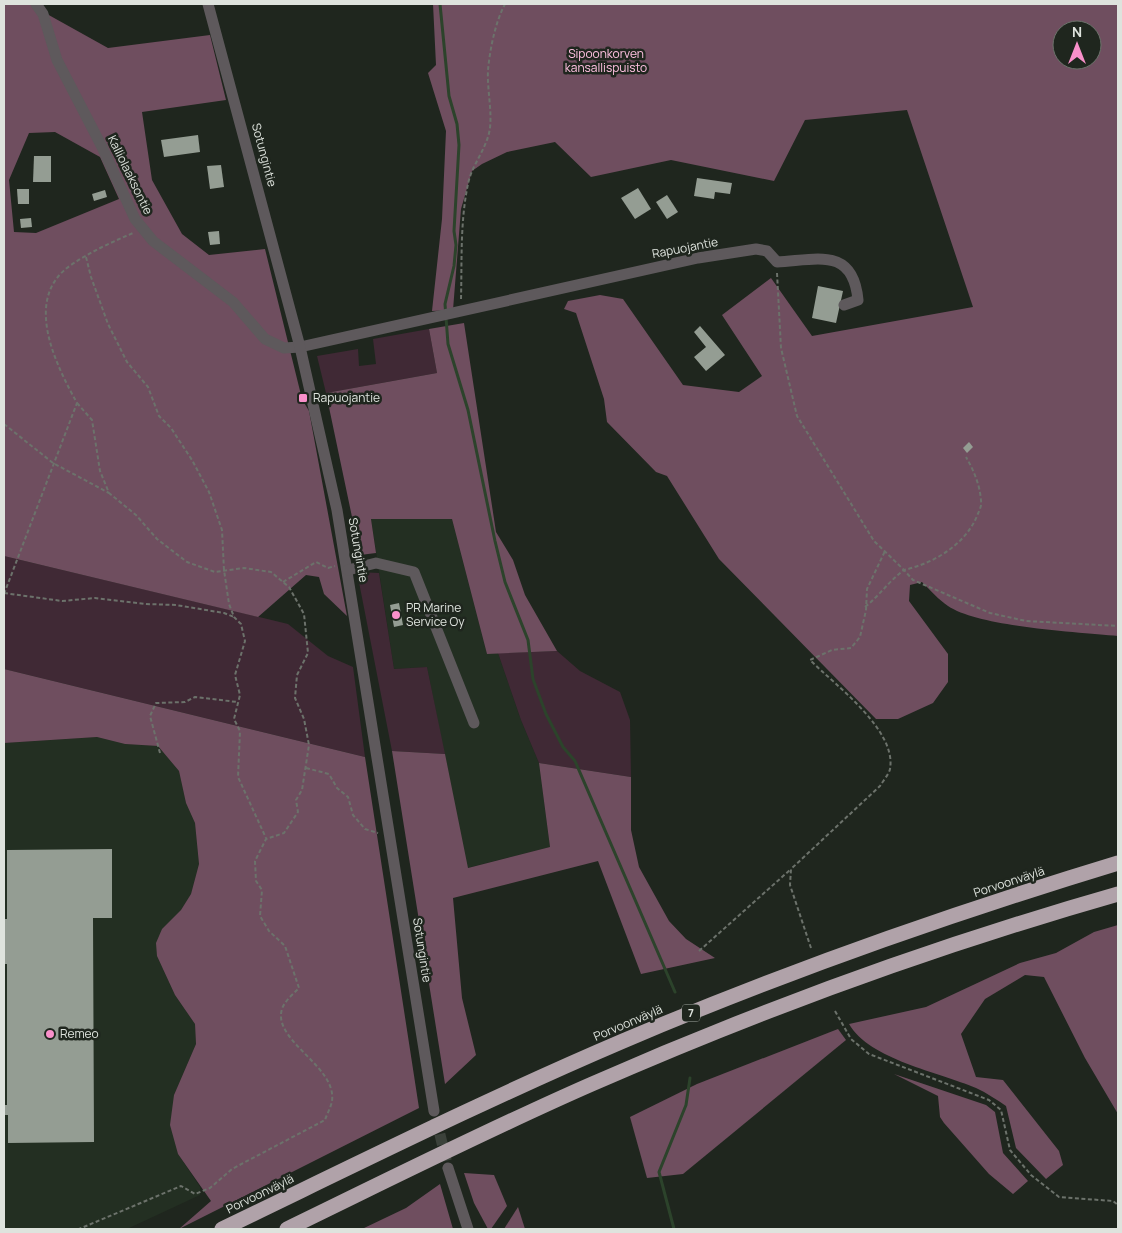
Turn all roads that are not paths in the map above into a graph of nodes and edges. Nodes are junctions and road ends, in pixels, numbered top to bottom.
1 (36, 4) edge
2 (208, 4) edge
3 (844, 305) dead end
4 (300, 347) junction
5 (343, 568) junction
6 (474, 723) dead end
7 (1118, 863) edge
8 (1118, 894) edge
9 (434, 1111) tunnel mouth
10 (448, 1168) tunnel mouth
11 (222, 1229) edge
12 (287, 1229) edge
13 (468, 1229) edge

1 - 4 street, Kalliolaaksontie
2 - 4 street, Sotungintie
3 - 4 street, Rapuojantie
4 - 5 street, Sotungintie
5 - 6 street
5 - 9 street, Sotungintie
7 - 11 highway, Porvoonväylä / 7
8 - 12 highway, 7
10 - 13 street

